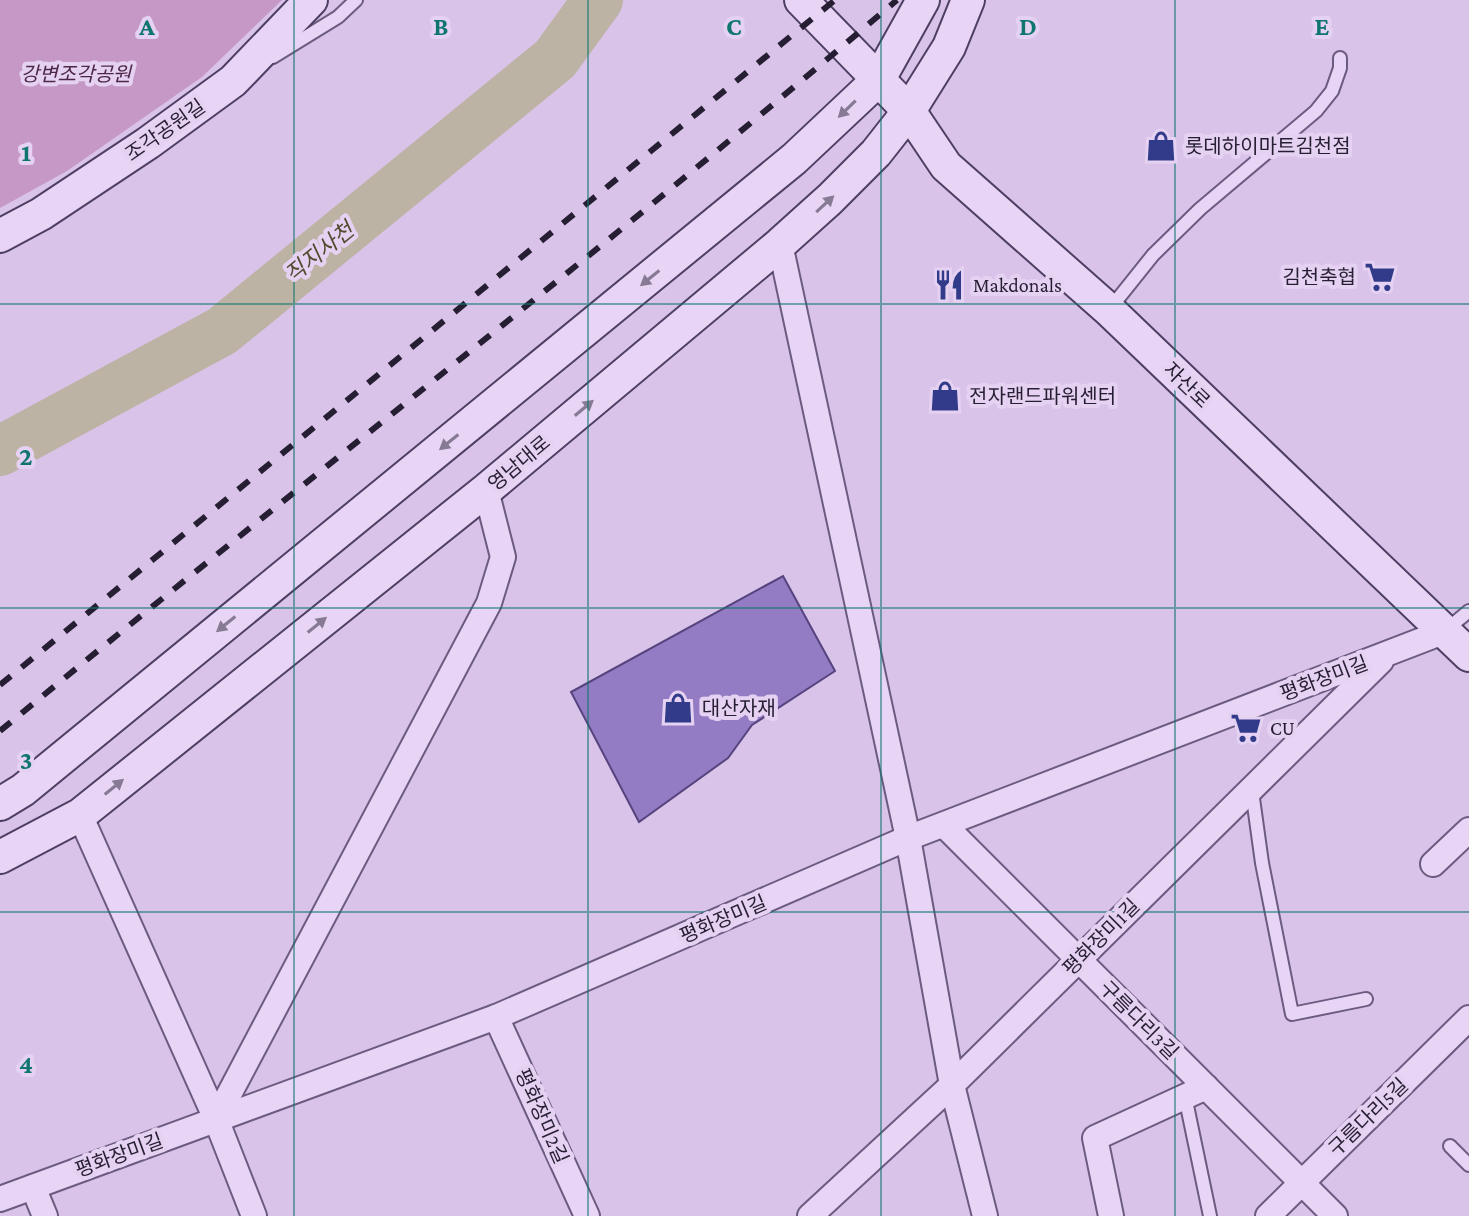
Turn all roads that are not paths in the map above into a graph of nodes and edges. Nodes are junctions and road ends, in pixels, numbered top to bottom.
1 (311, 0) edge
2 (356, 0) edge
3 (801, 0) edge
4 (923, 0) edge
5 (968, 0) edge
6 (1340, 58) dead end
7 (869, 69) junction
8 (233, 81) junction
9 (909, 111) junction
10 (0, 236) edge
11 (780, 244) junction
12 (1109, 310) junction
13 (486, 490) junction
14 (1469, 611) edge
15 (1443, 632) junction
16 (1388, 653) junction
17 (1469, 655) edge
18 (1251, 788) junction
19 (0, 804) edge
20 (80, 815) junction
21 (944, 825) junction
22 (1469, 830) edge
23 (908, 838) junction
24 (0, 857) edge
25 (1433, 864) dead end
26 (1078, 959) junction
27 (1366, 999) dead end
28 (496, 1017) junction
29 (1469, 1018) edge
30 (952, 1085) junction
31 (1195, 1092) junction
32 (216, 1119) junction
33 (1450, 1146) dead end
34 (1469, 1165) edge
35 (1301, 1183) junction
36 (33, 1187) junction
37 (0, 1199) edge
38 (45, 1216) edge
39 (254, 1216) edge
40 (587, 1216) edge
41 (810, 1216) edge
42 (985, 1216) edge
43 (1111, 1216) edge
44 (1210, 1216) edge
45 (1268, 1216) edge
46 (1335, 1216) edge

1 - 8 main road, 조각공원길
2 - 8 lane
3 - 7 main road, 자산로
4 - 7 main road
5 - 9 main road, 영남대로
6 - 12 lane
7 - 9 main road, 자산로
7 -> 19 main road
8 - 10 main road, 조각공원길
11 -> 9 main road, 영남대로
9 - 12 main road, 자산로
13 -> 11 main road, 영남대로
11 - 23 street
12 - 15 main road, 자산로
20 -> 13 main road, 영남대로
13 - 32 street
14 - 15 lane
15 - 16 street, 평화장미길
15 - 17 main road, 자산로
16 - 18 street, 평화장미1길
16 - 21 street, 평화장미길
18 - 26 street, 평화장미1길
18 - 27 lane
20 - 24 main road, 영남대로
20 - 32 street
21 - 23 street, 평화장미길
21 - 26 street, 구름다리3길
22 - 25 street
23 - 28 street, 평화장미길
23 - 30 street
26 - 30 street, 평화장미1길
26 - 31 street, 구름다리3길
28 - 32 street, 평화장미길
28 - 40 street, 평화장미2길
29 - 35 street, 구름다리5길
30 - 41 street, 평화장미1길
30 - 42 street
31 - 35 street, 구름다리3길
31 - 43 street
31 - 44 lane
32 - 36 street, 평화장미길
32 - 39 street
33 - 34 lane
35 - 45 street, 구름다리5길
35 - 46 street, 구름다리3길
36 - 37 street, 평화장미길
36 - 38 street

